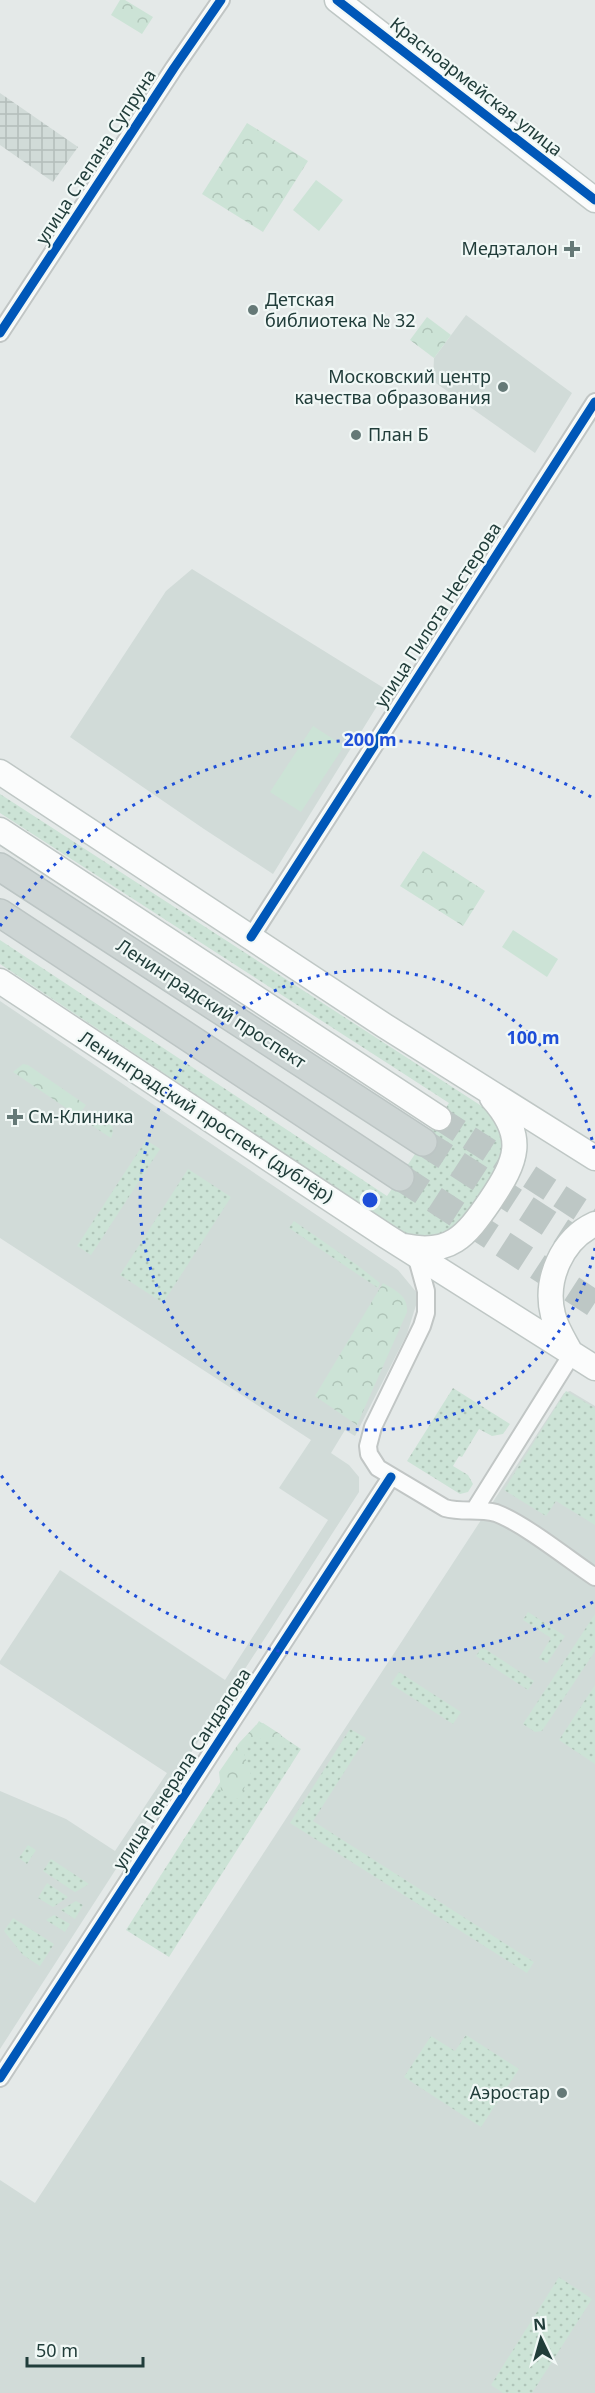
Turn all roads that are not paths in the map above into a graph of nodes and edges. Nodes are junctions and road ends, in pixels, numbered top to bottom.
1 (221, 0) edge
2 (337, 0) edge
3 (595, 200) edge
4 (0, 333) edge
5 (595, 402) edge
6 (0, 772) edge
7 (0, 830) edge
8 (0, 867) edge
9 (0, 913) edge
10 (251, 937) junction
11 (0, 981) edge
12 (482, 1086) junction
13 (439, 1118) tunnel mouth
14 (423, 1142) tunnel mouth
15 (595, 1158) edge
16 (400, 1177) tunnel mouth
17 (595, 1224) edge
18 (386, 1236) junction
19 (416, 1255) junction
20 (572, 1354) junction
21 (595, 1368) edge
22 (391, 1477) junction
23 (475, 1509) junction
24 (595, 1577) edge
25 (0, 2078) edge

1 - 4 street, улица Степана Супруна
2 - 3 main road, Красноармейская улица
5 - 10 street, улица Пилота Нестерова
6 - 10 main road
7 - 13 main road
8 - 14 main road, Ленинградский проспект
9 - 16 main road
10 - 12 main road
11 - 18 main road, Ленинградский проспект (дублёр)
12 - 15 main road
12 - 18 main road
17 - 20 main road
18 - 19 main road, Ленинградский проспект (дублёр)
19 - 20 main road, Ленинградский проспект (дублёр)
19 - 22 street
20 - 21 main road, Ленинградский проспект (дублёр)
20 - 23 street
22 - 23 street
22 - 25 street, улица Генерала Сандалова
23 - 24 street

